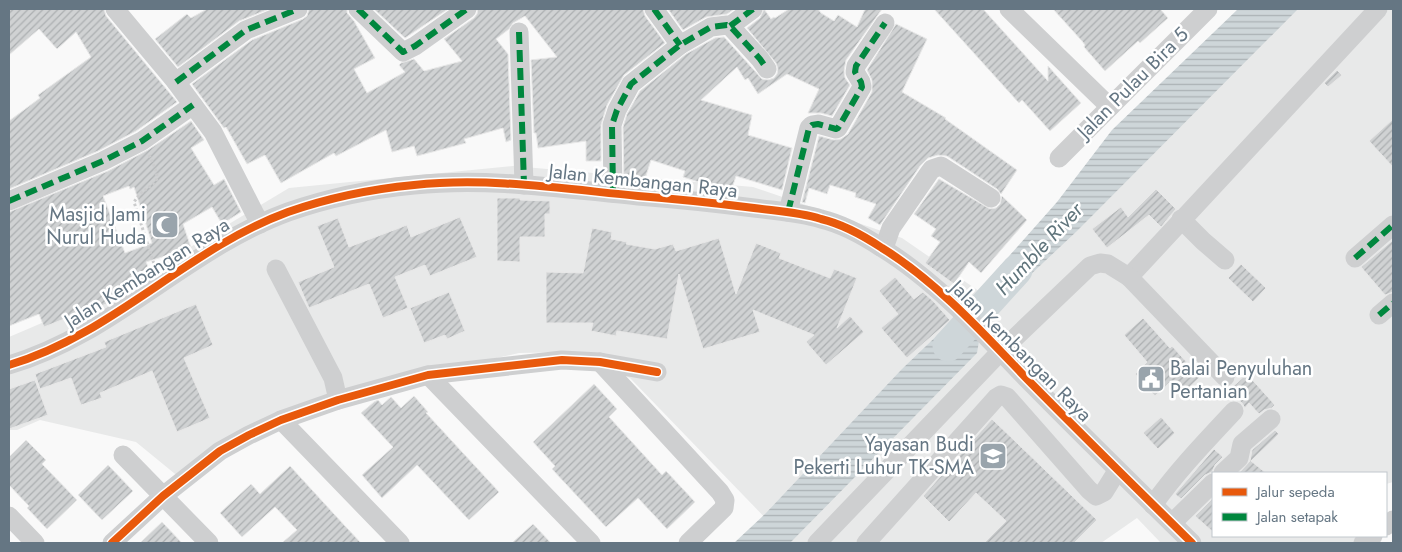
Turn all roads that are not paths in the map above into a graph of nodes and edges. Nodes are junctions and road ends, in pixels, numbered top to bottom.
1 (115, 9) edge
2 (298, 9) edge
3 (358, 9) edge
4 (467, 9) edge
5 (654, 9) edge
6 (754, 9) edge
7 (1010, 9) edge
8 (1378, 9) edge
9 (1196, 13) edge
10 (884, 23) dead end
11 (730, 26) junction
12 (519, 32) dead end
13 (680, 45) junction
14 (767, 69) dead end
15 (176, 82) junction
16 (193, 105) junction
17 (1110, 107) junction
18 (1059, 158) dead end
19 (524, 185) junction
20 (612, 193) junction
21 (991, 198) dead end
22 (9, 201) edge
23 (788, 212) junction
24 (1181, 219) junction
25 (260, 224) junction
26 (1393, 225) edge
27 (884, 248) junction
28 (1355, 258) dead end
29 (1225, 260) dead end
30 (276, 268) dead end
31 (1129, 277) junction
32 (999, 349) junction
33 (600, 362) junction
34 (9, 365) edge
35 (656, 372) dead end
36 (428, 375) junction
37 (1225, 377) dead end
38 (338, 400) junction
39 (1234, 411) dead end
40 (1271, 419) dead end
41 (281, 420) junction
42 (123, 455) dead end
43 (1117, 471) junction
44 (1224, 472) edge
45 (1212, 484) edge
46 (163, 496) junction
47 (1153, 505) junction
48 (9, 516) edge
49 (1172, 524) junction
50 (820, 542) edge
51 (35, 543) edge
52 (112, 543) edge
53 (209, 543) edge
54 (400, 543) edge
55 (591, 543) edge
56 (688, 543) edge
57 (866, 543) edge
58 (1192, 543) edge

1 - 15 street
2 - 15 street
3 - 4 street
5 - 13 street
6 - 11 street
7 - 17 street
8 - 24 street
9 - 17 street, Jalan Pulau Bira 5
10 - 23 street
11 - 13 street
11 - 14 street
12 - 19 street
13 - 20 street
15 - 16 street
16 - 22 street
16 - 25 street
17 - 18 street, Jalan Pulau Bira 5
19 - 20 street, Jalan Kembangan Raya
19 - 25 street, Jalan Kembangan Raya
20 - 23 street, Jalan Kembangan Raya
21 - 27 street
23 - 27 street, Jalan Kembangan Raya
24 - 29 street
24 - 31 street
25 - 34 street, Jalan Kembangan Raya
26 - 28 street
27 - 32 street, Jalan Kembangan Raya
30 - 38 street
31 - 32 street
31 - 37 street
32 - 43 street, Jalan Kembangan Raya
32 - 50 street
33 - 35 street
33 - 36 street
33 - 56 street
36 - 38 street
36 - 55 street
38 - 41 street
39 - 47 street
40 - 44 street
41 - 46 street
41 - 54 street
42 - 46 street
43 - 47 street, Jalan Kembangan Raya
43 - 57 street
45 - 49 street
46 - 52 street
46 - 53 street
47 - 49 street, Jalan Kembangan Raya
48 - 51 street
49 - 58 street, Jalan Kembangan Raya

